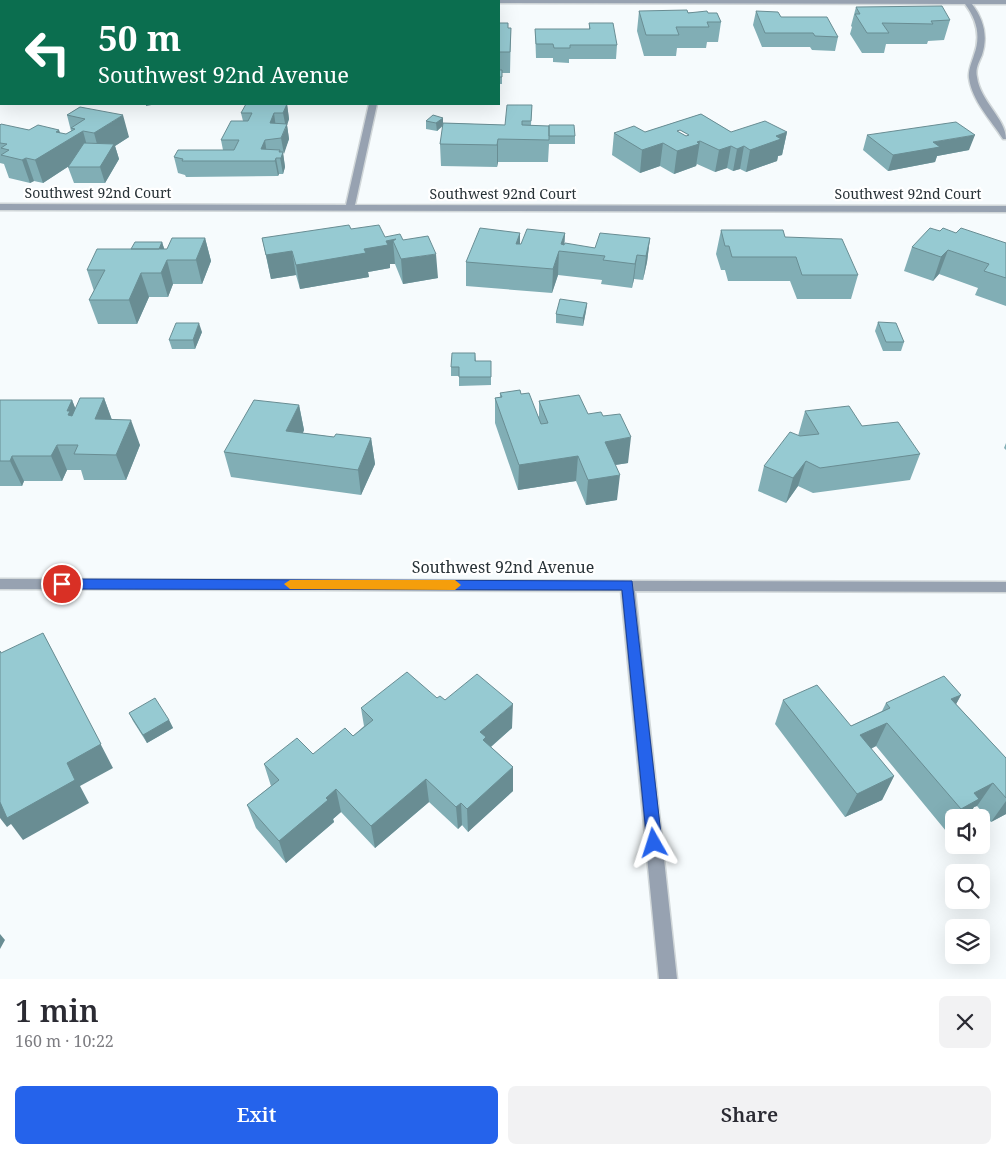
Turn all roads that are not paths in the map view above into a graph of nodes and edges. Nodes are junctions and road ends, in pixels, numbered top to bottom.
1 (500, 1) edge
2 (967, 2) junction
3 (1006, 2) edge
4 (373, 105) edge
5 (1006, 136) edge
6 (0, 207) edge
7 (350, 208) junction
8 (1006, 209) edge
9 (0, 584) edge
10 (627, 585) junction
11 (1006, 587) edge
12 (668, 979) edge

1 - 2 street
2 - 3 street
2 - 5 street
4 - 7 street
6 - 7 street, Southwest 92nd Court
7 - 8 street, Southwest 92nd Court
9 - 10 street, Southwest 92nd Avenue
10 - 11 street, Southwest 92nd Avenue
10 - 12 street

